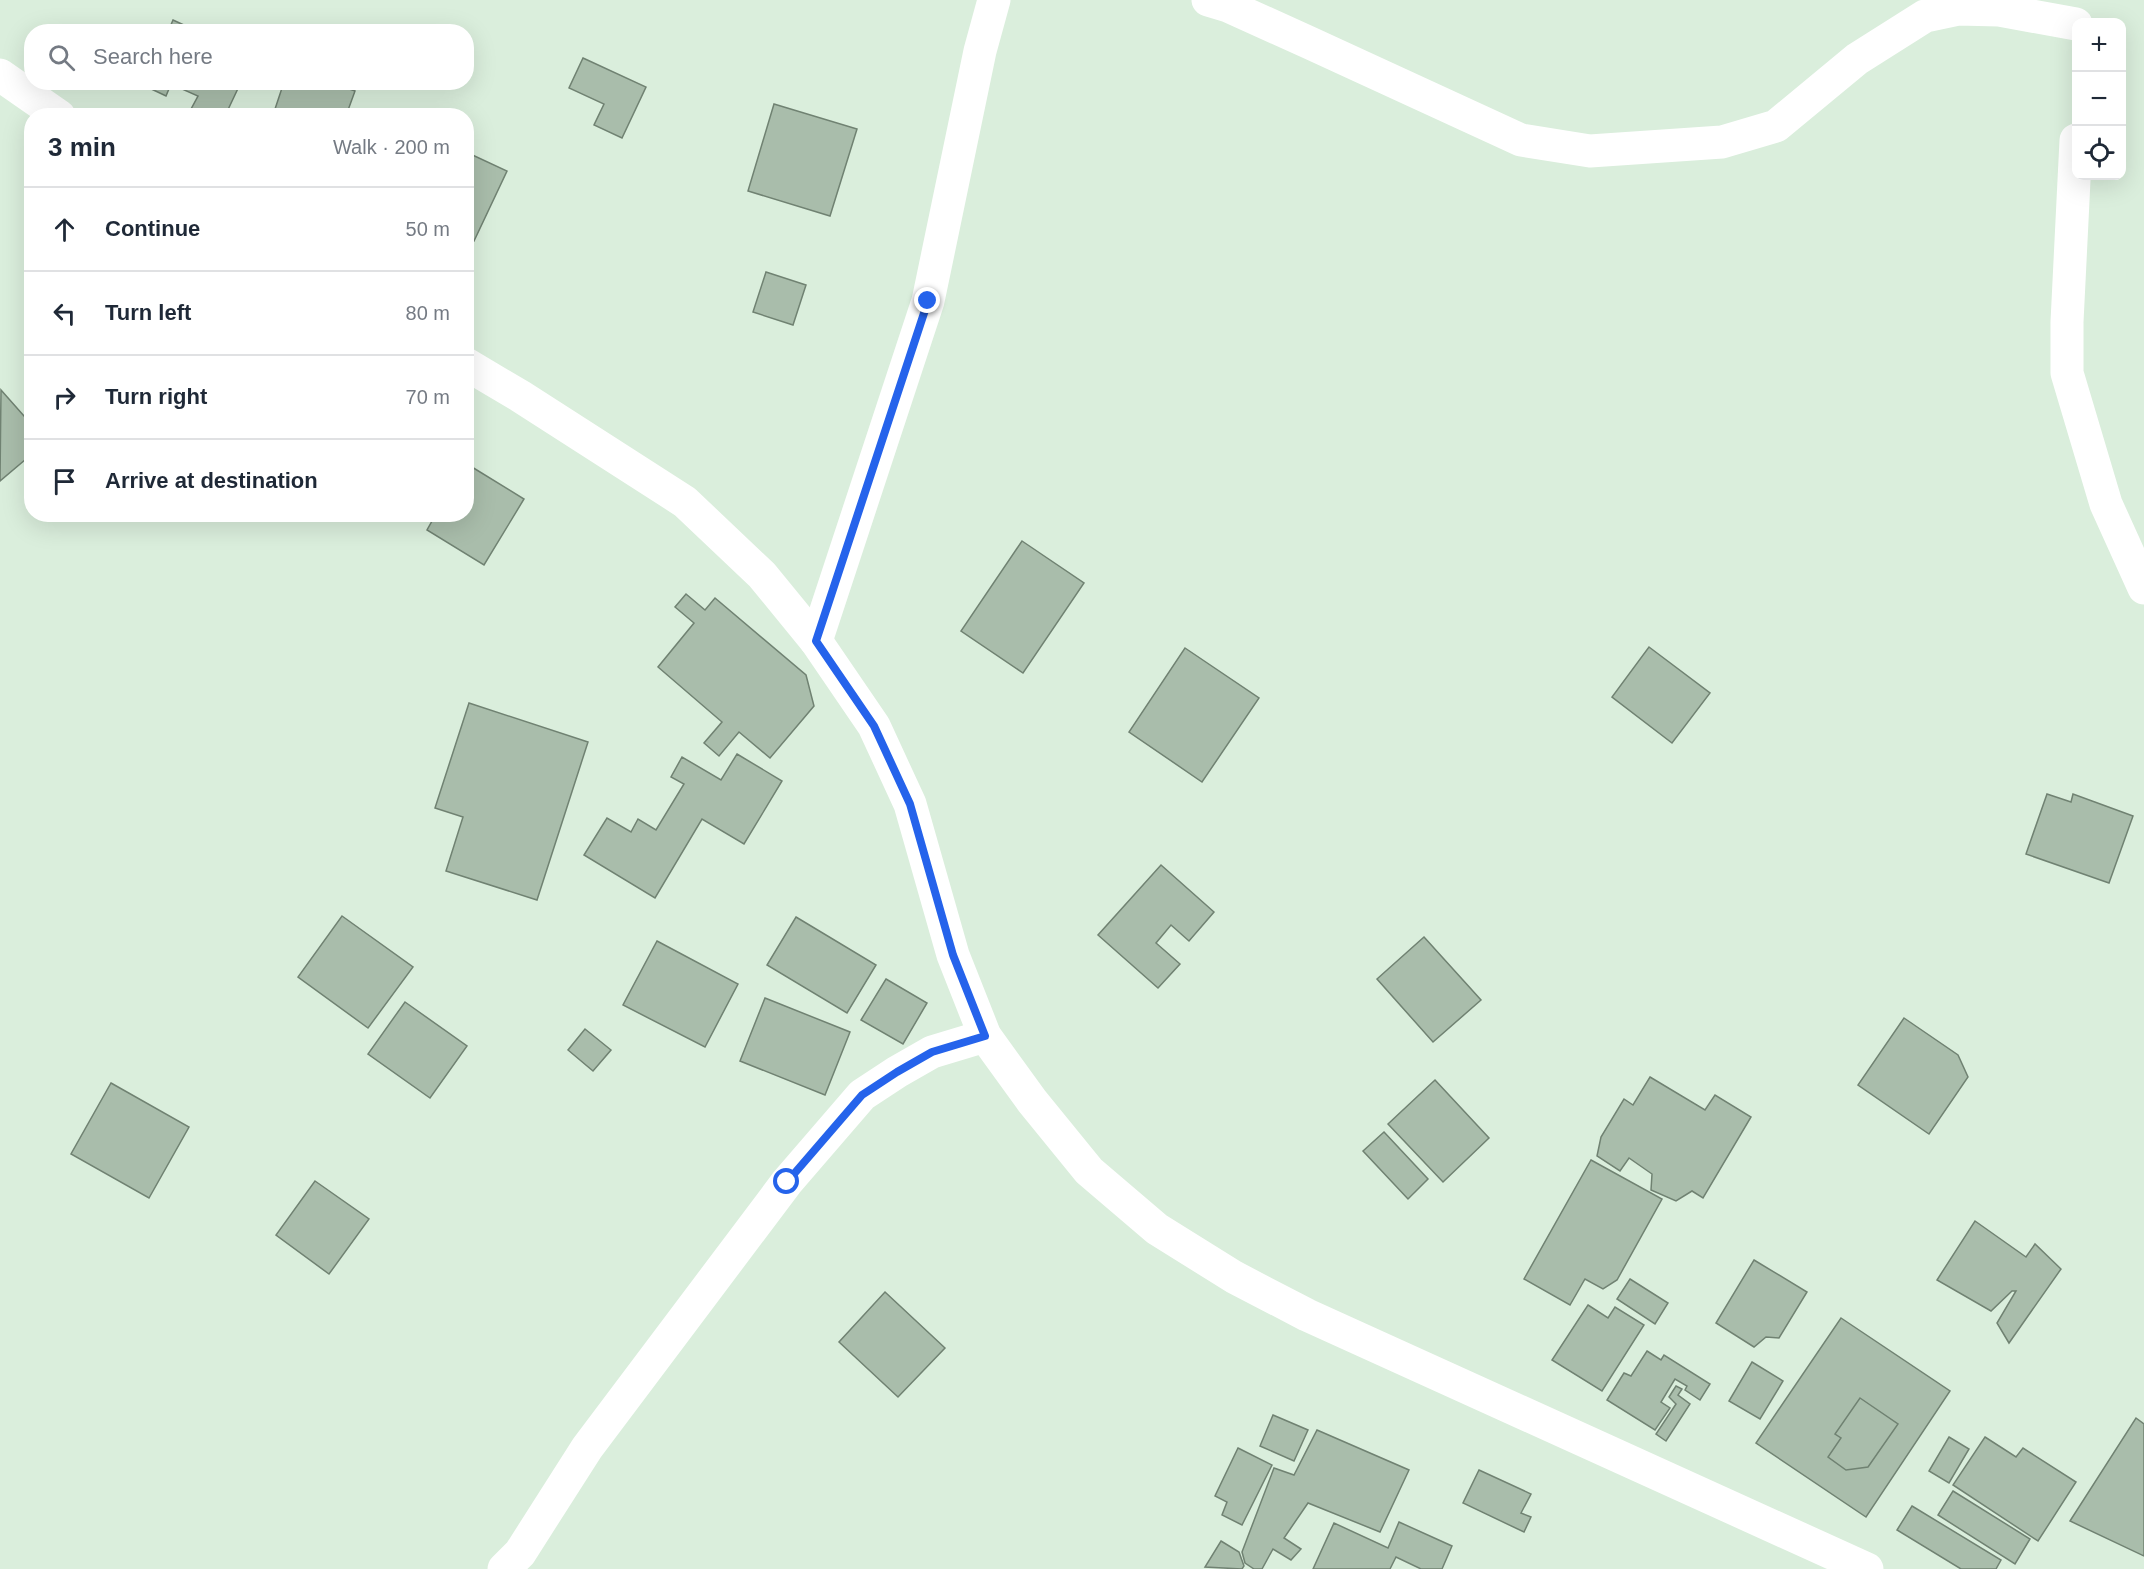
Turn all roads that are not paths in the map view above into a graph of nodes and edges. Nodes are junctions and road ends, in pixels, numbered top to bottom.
1 (994, 0) edge
2 (1208, 0) edge
3 (2086, 0) edge
4 (2084, 18) edge
5 (2072, 23) edge
6 (0, 75) edge
7 (47, 108) edge
8 (2074, 180) edge
9 (474, 369) edge
10 (2144, 588) edge
11 (816, 641) junction
12 (985, 1036) junction
13 (504, 1569) edge
14 (1867, 1569) edge

1 - 11 street
2 - 5 street
3 - 4 street
6 - 7 street
8 - 10 street
9 - 11 street
11 - 12 street
12 - 13 street
12 - 14 street

